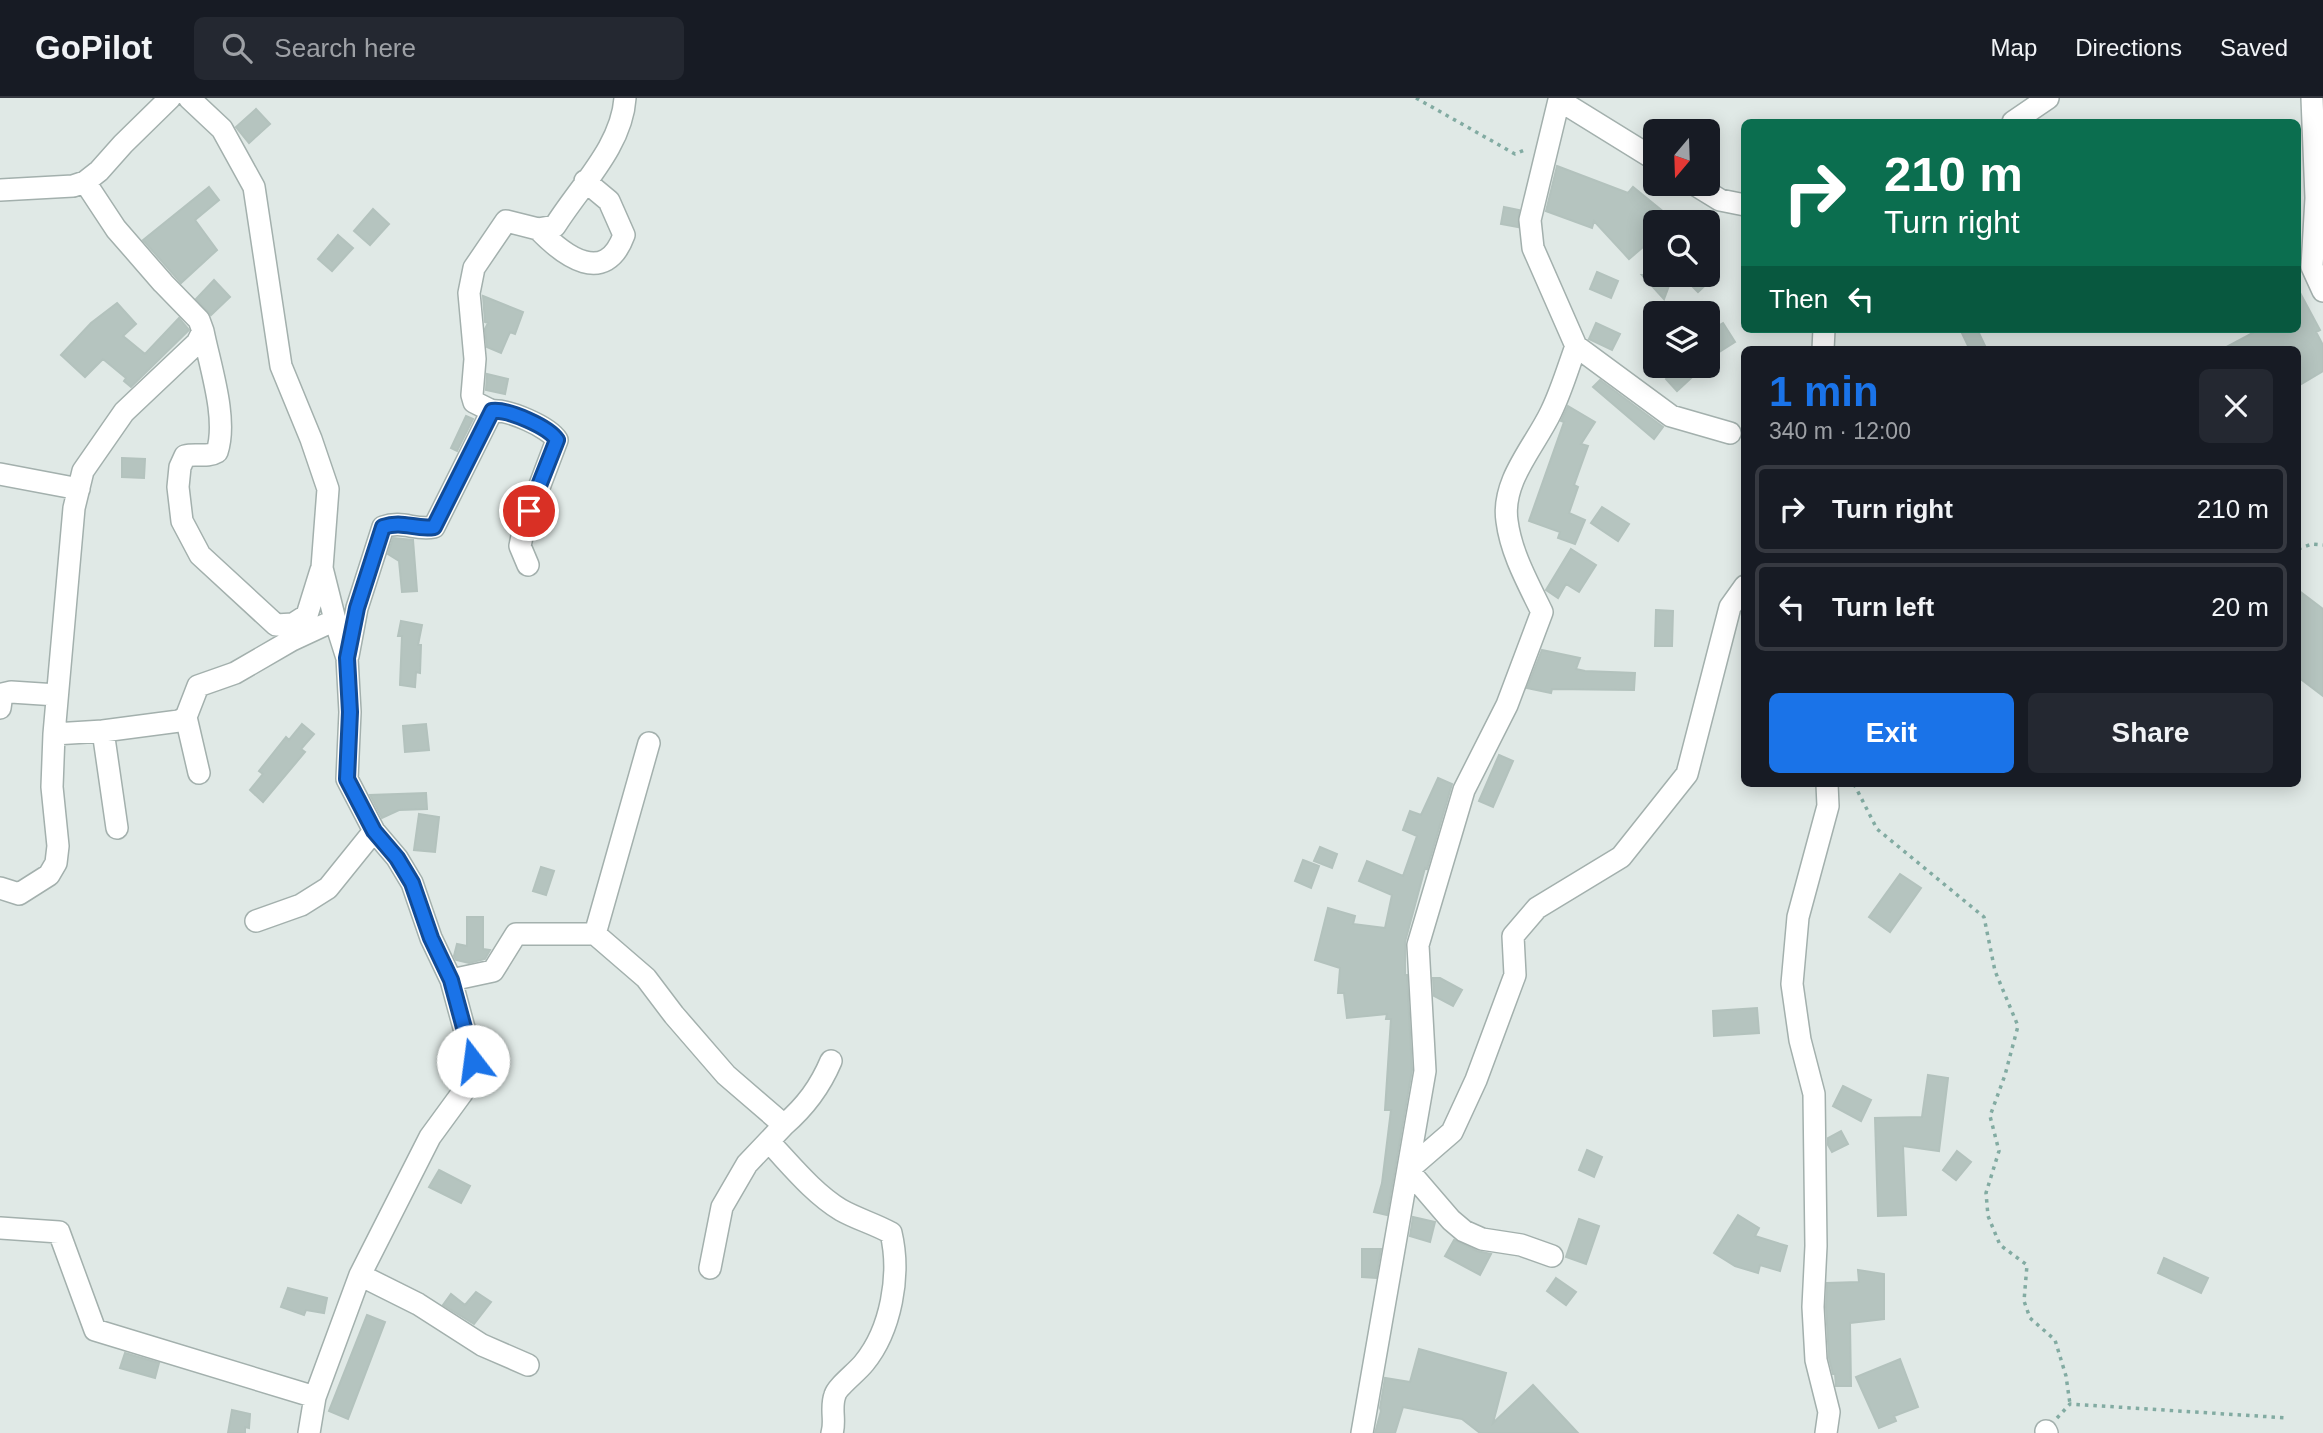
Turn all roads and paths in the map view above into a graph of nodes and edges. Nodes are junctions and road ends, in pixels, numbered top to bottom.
1 (170, 98) edge
2 (189, 98) edge
3 (625, 98) edge
4 (1416, 98) edge
5 (2048, 98) edge
6 (2312, 98) edge
7 (1560, 99) edge
8 (2017, 119) edge
9 (1552, 127) junction
10 (1643, 152) edge
11 (585, 181) junction
12 (85, 182) junction
13 (0, 190) edge
14 (1714, 196) edge
15 (1741, 204) edge
16 (538, 229) junction
17 (2323, 291) edge
18 (203, 331) junction
19 (1576, 346) junction
20 (492, 411) junction
21 (1730, 433) dead end
22 (0, 474) edge
23 (79, 489) junction
24 (2323, 545) edge
25 (2301, 548) edge
26 (528, 565) dead end
27 (322, 568) junction
28 (1741, 592) edge
29 (335, 620) junction
30 (347, 658) junction
31 (57, 695) junction
32 (0, 708) edge
33 (186, 717) junction
34 (103, 731) junction
35 (54, 734) junction
36 (649, 743) dead end
37 (199, 772) dead end
38 (1827, 787) edge
39 (1856, 787) edge
40 (117, 828) dead end
41 (374, 831) junction
42 (0, 888) edge
43 (256, 921) dead end
44 (595, 934) junction
45 (451, 980) junction
46 (831, 1061) dead end
47 (784, 1125) junction
48 (769, 1142) junction
49 (1408, 1170) junction
50 (0, 1228) edge
51 (1552, 1256) dead end
52 (710, 1268) dead end
53 (360, 1275) junction
54 (528, 1365) dead end
55 (315, 1397) junction
56 (2070, 1404) junction
57 (2288, 1418) dead end
58 (2047, 1432) edge
59 (309, 1433) edge
60 (832, 1433) edge
61 (1362, 1433) edge
62 (1826, 1433) edge

1 - 12 street
2 - 27 street
3 - 11 street
4 - 9 path
5 - 8 street
6 - 17 street
7 - 9 street
7 - 10 street
9 - 19 street
11 - 16 street
11 - 16 street
12 - 13 street
12 - 18 street
14 - 15 street
16 - 20 street
18 - 23 street
18 - 27 street
19 - 21 street
19 - 49 street
20 - 26 street
20 - 30 street
22 - 23 street
23 - 31 street
24 - 25 path
27 - 29 street
28 - 49 street
29 - 30 street
29 - 33 street
30 - 41 street
31 - 32 street
31 - 35 street
33 - 34 street
33 - 37 street
34 - 35 street
34 - 40 street
35 - 42 street
36 - 44 street
38 - 62 street
39 - 56 path
41 - 43 street
41 - 45 street
44 - 45 street
44 - 47 street
45 - 53 street
46 - 47 street
47 - 48 street
48 - 52 street
48 - 60 street
49 - 51 street
49 - 61 street
50 - 55 street
53 - 54 street
53 - 55 street
55 - 59 street
56 - 57 path
56 - 58 path

